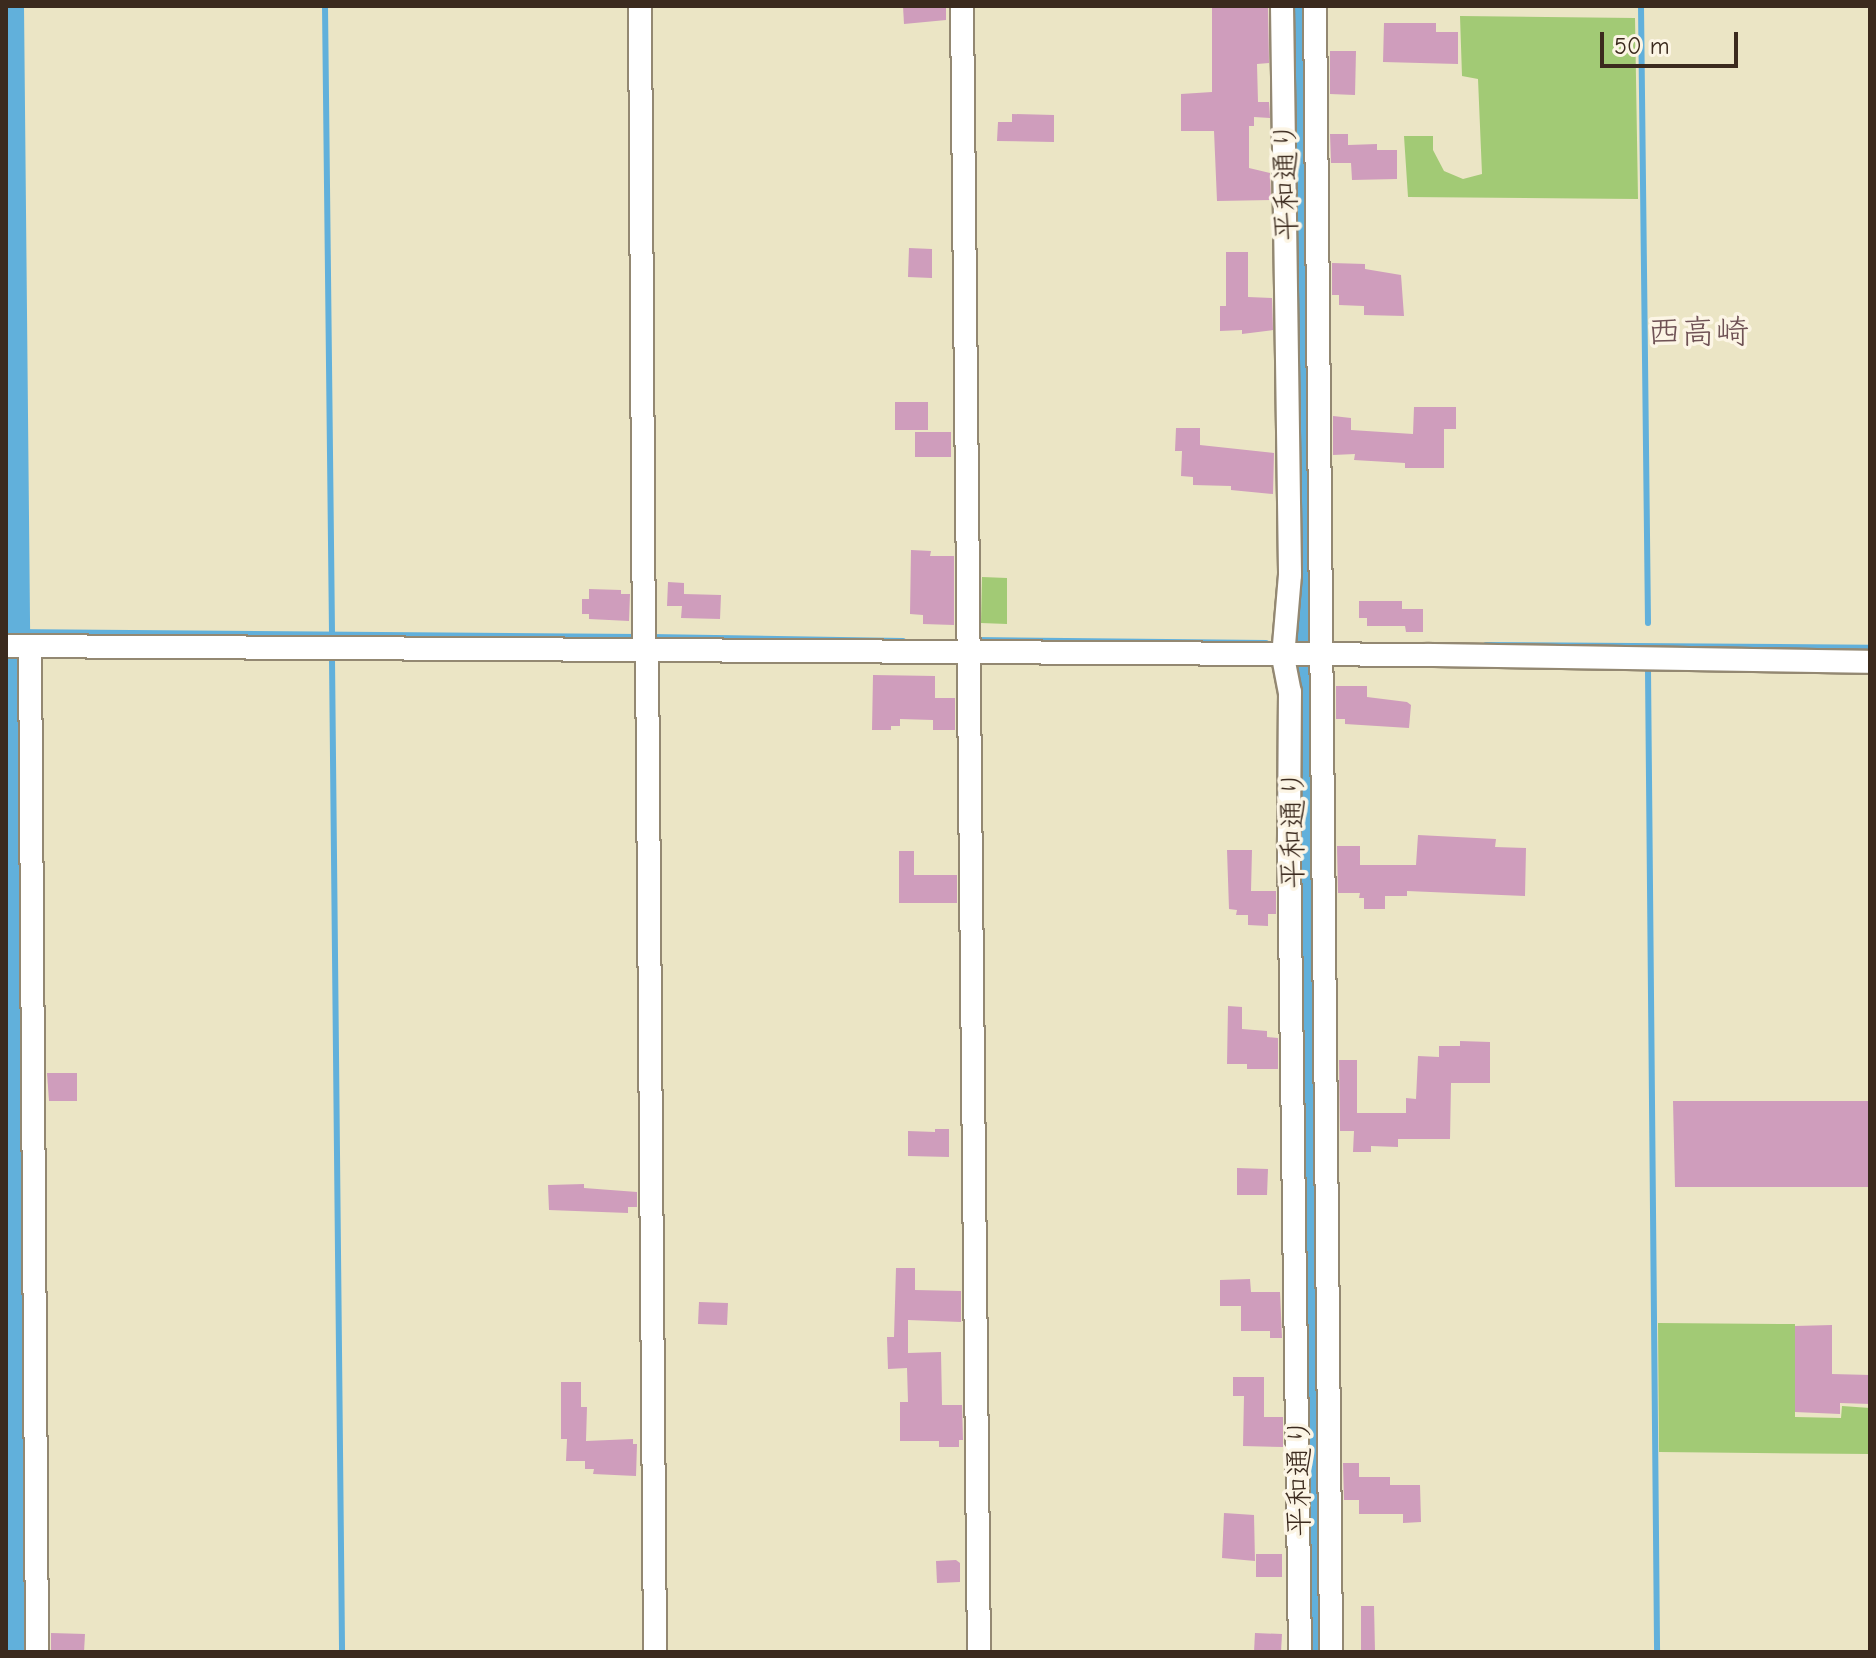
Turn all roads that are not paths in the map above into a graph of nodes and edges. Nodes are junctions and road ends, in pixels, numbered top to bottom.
1 (640, 6) edge
2 (962, 6) edge
3 (1282, 6) edge
4 (1315, 6) edge
5 (645, 645) junction
6 (968, 645) junction
7 (20, 647) edge
8 (1285, 649) junction
9 (1322, 651) junction
10 (1870, 662) edge
11 (37, 1652) edge
12 (655, 1652) edge
13 (979, 1652) edge
14 (1300, 1652) edge
15 (1331, 1652) edge

1 - 5 street
2 - 6 street
3 - 8 street
4 - 9 street, 平和通り
5 - 6 street
5 - 7 street
5 - 12 street
6 - 8 street
6 - 13 street
7 - 11 street
8 - 9 street
8 - 14 street
9 - 10 street
9 - 15 street, 平和通り

